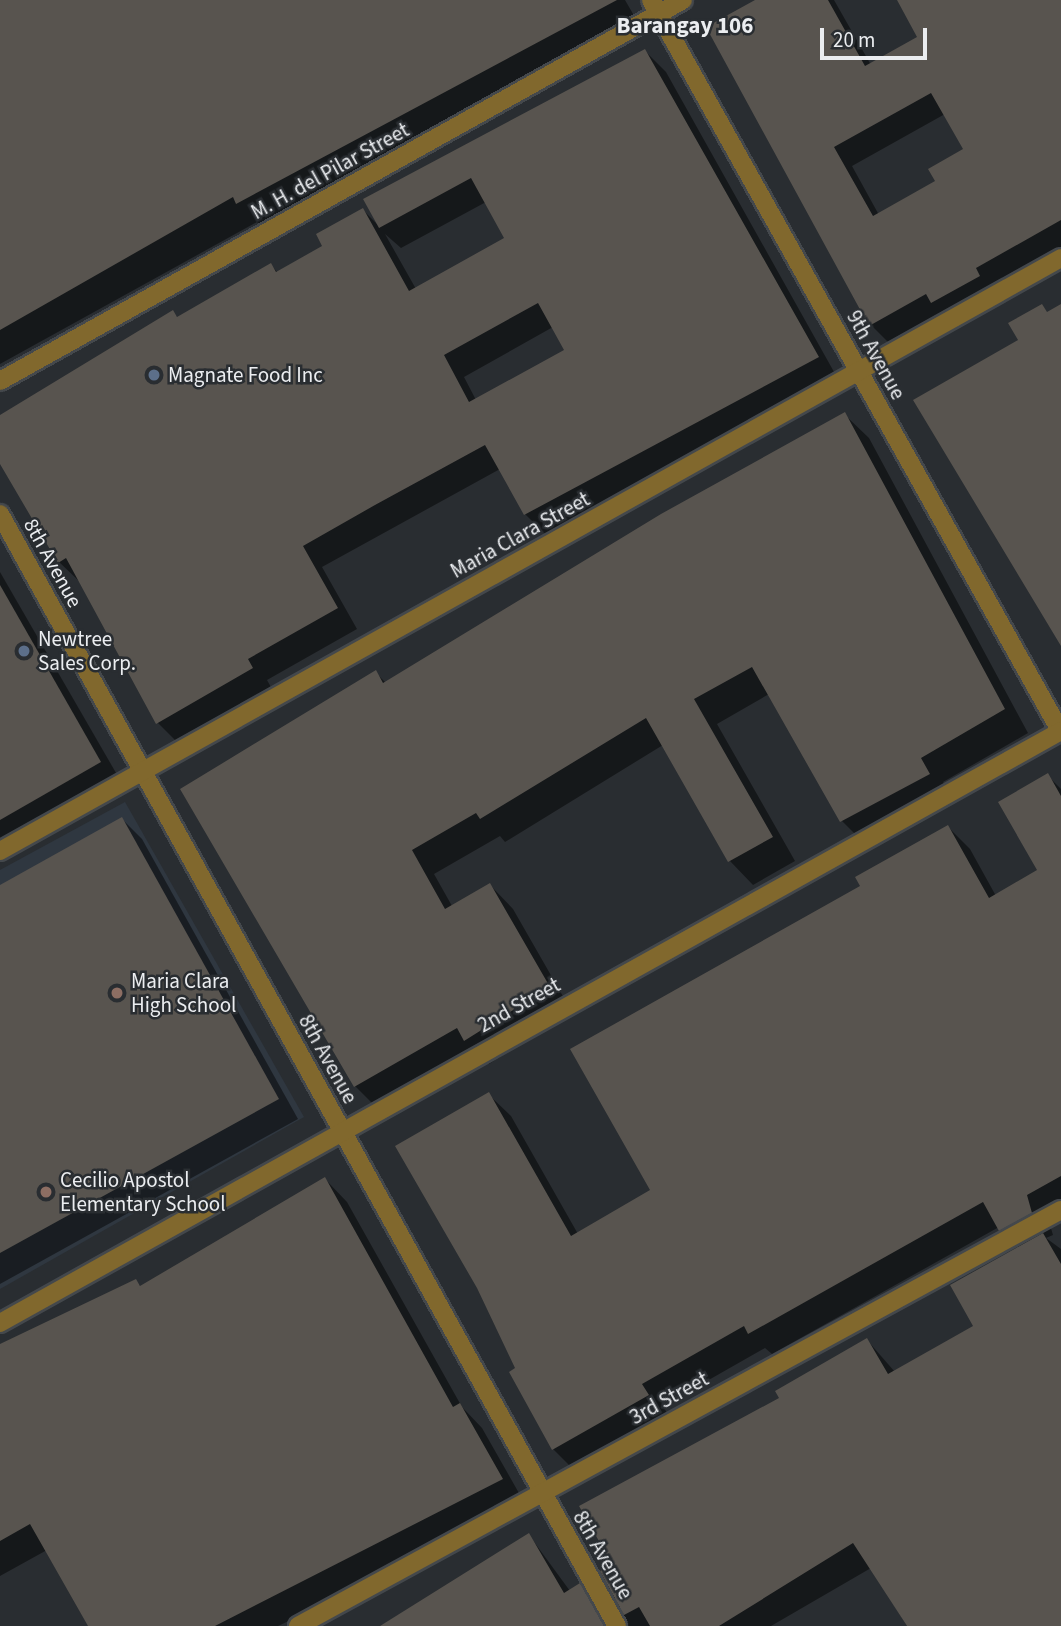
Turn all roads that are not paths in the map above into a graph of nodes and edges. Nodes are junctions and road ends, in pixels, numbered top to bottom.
1 (683, 0) edge
2 (655, 7) edge
3 (1061, 258) edge
4 (859, 372) junction
5 (0, 381) edge
6 (0, 514) edge
7 (1061, 731) edge
8 (143, 770) junction
9 (0, 851) edge
10 (341, 1130) junction
11 (1061, 1210) edge
12 (0, 1323) edge
13 (542, 1493) junction
14 (299, 1626) edge
15 (617, 1626) edge

1 - 2 street, M. H. del Pilar Street
2 - 4 street, 9th Avenue
2 - 5 street, M. H. del Pilar Street
3 - 4 street, Maria Clara Street
4 - 7 street, 9th Avenue
4 - 8 street, Maria Clara Street
6 - 8 street, 8th Avenue
7 - 10 street, 2nd Street
8 - 9 street, Maria Clara Street
8 - 10 street, 8th Avenue
10 - 12 street, 2nd Street
10 - 13 street, 8th Avenue
11 - 13 street, 3rd Street
13 - 14 street, 3rd Street
13 - 15 street, 8th Avenue

